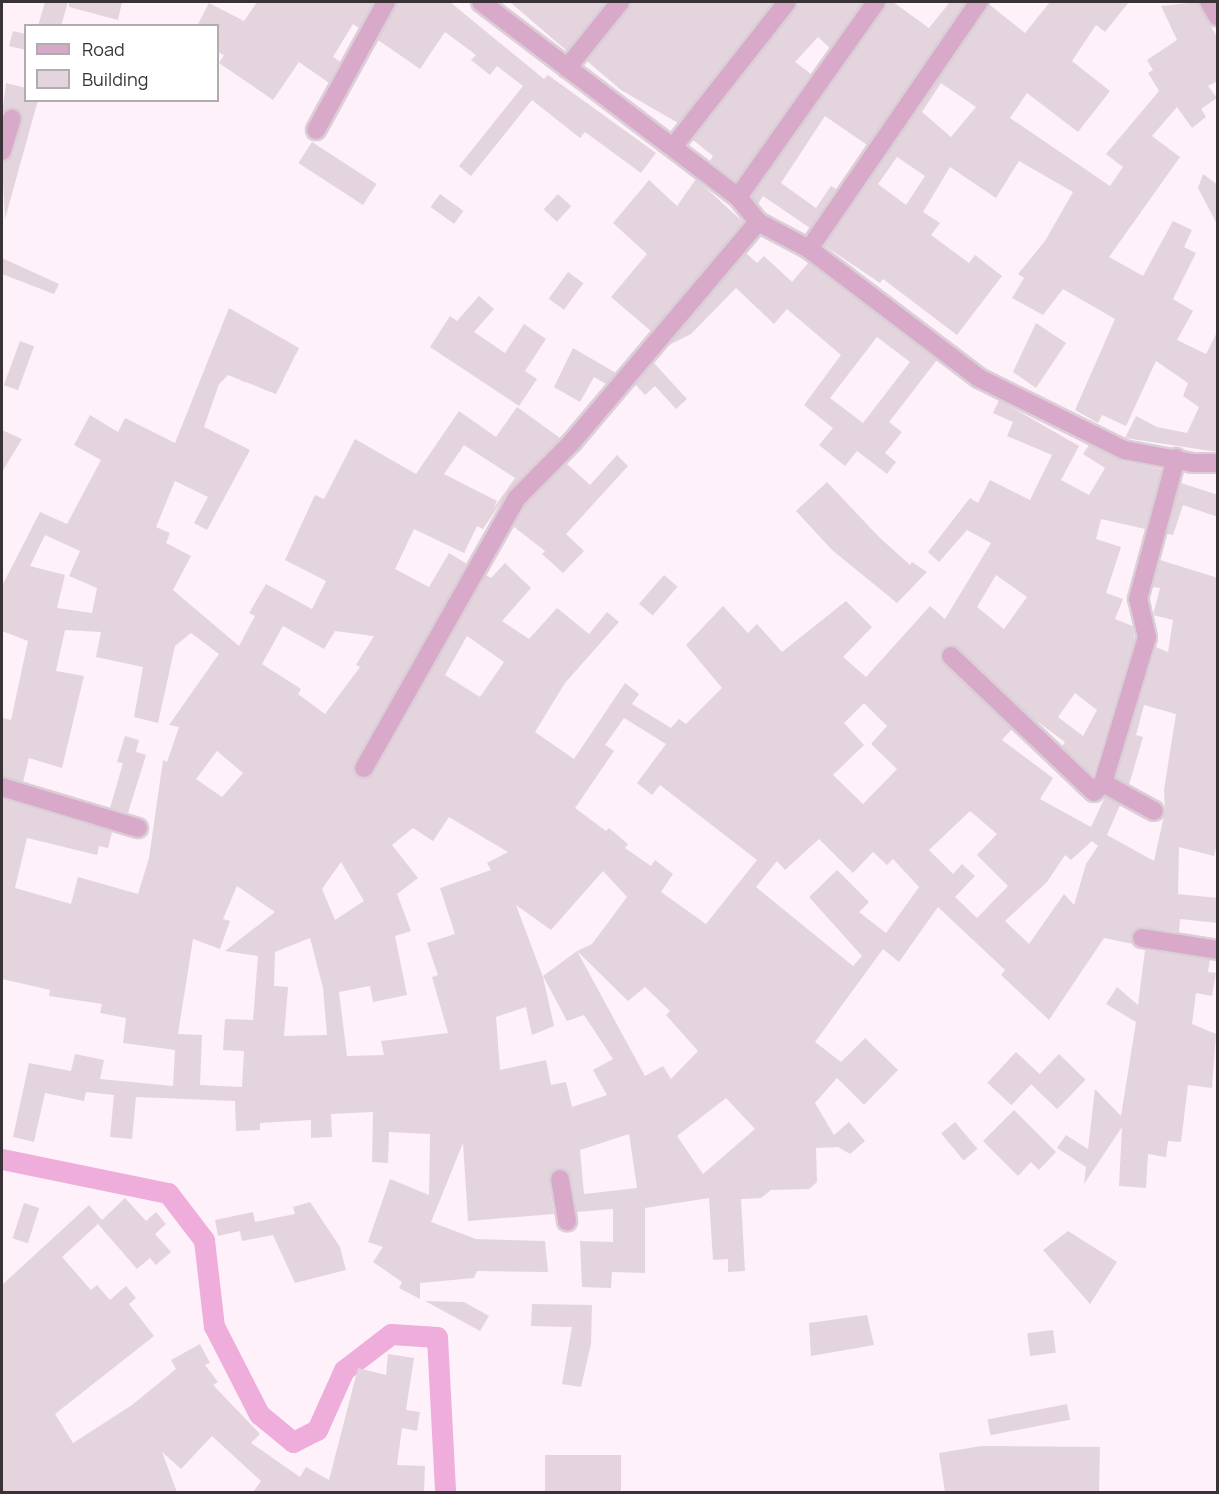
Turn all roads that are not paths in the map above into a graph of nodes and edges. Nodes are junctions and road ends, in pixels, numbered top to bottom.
1 (386, 2) edge
2 (481, 2) edge
3 (620, 2) edge
4 (787, 2) edge
5 (876, 2) edge
6 (979, 2) edge
7 (1209, 2) edge
8 (1218, 16) edge
9 (567, 68) junction
10 (12, 118) dead end
11 (316, 130) dead end
12 (673, 147) junction
13 (2, 151) edge
14 (738, 197) junction
15 (758, 222) junction
16 (809, 249) junction
17 (1176, 458) junction
18 (1218, 463) edge
19 (951, 656) dead end
20 (364, 768) dead end
21 (1103, 783) junction
22 (2, 788) edge
23 (1154, 811) dead end
24 (138, 828) dead end
25 (1142, 938) dead end
26 (1218, 950) edge
27 (560, 1179) dead end
28 (567, 1221) dead end

1 - 11 street
2 - 9 street
3 - 9 street
4 - 12 street
5 - 14 street
6 - 16 street
7 - 8 street
9 - 12 street
10 - 13 street
12 - 14 street
14 - 15 street
15 - 16 street
15 - 20 street
16 - 17 street
17 - 18 street
17 - 21 street
19 - 21 street
21 - 23 street
22 - 24 street
25 - 26 street
27 - 28 street

